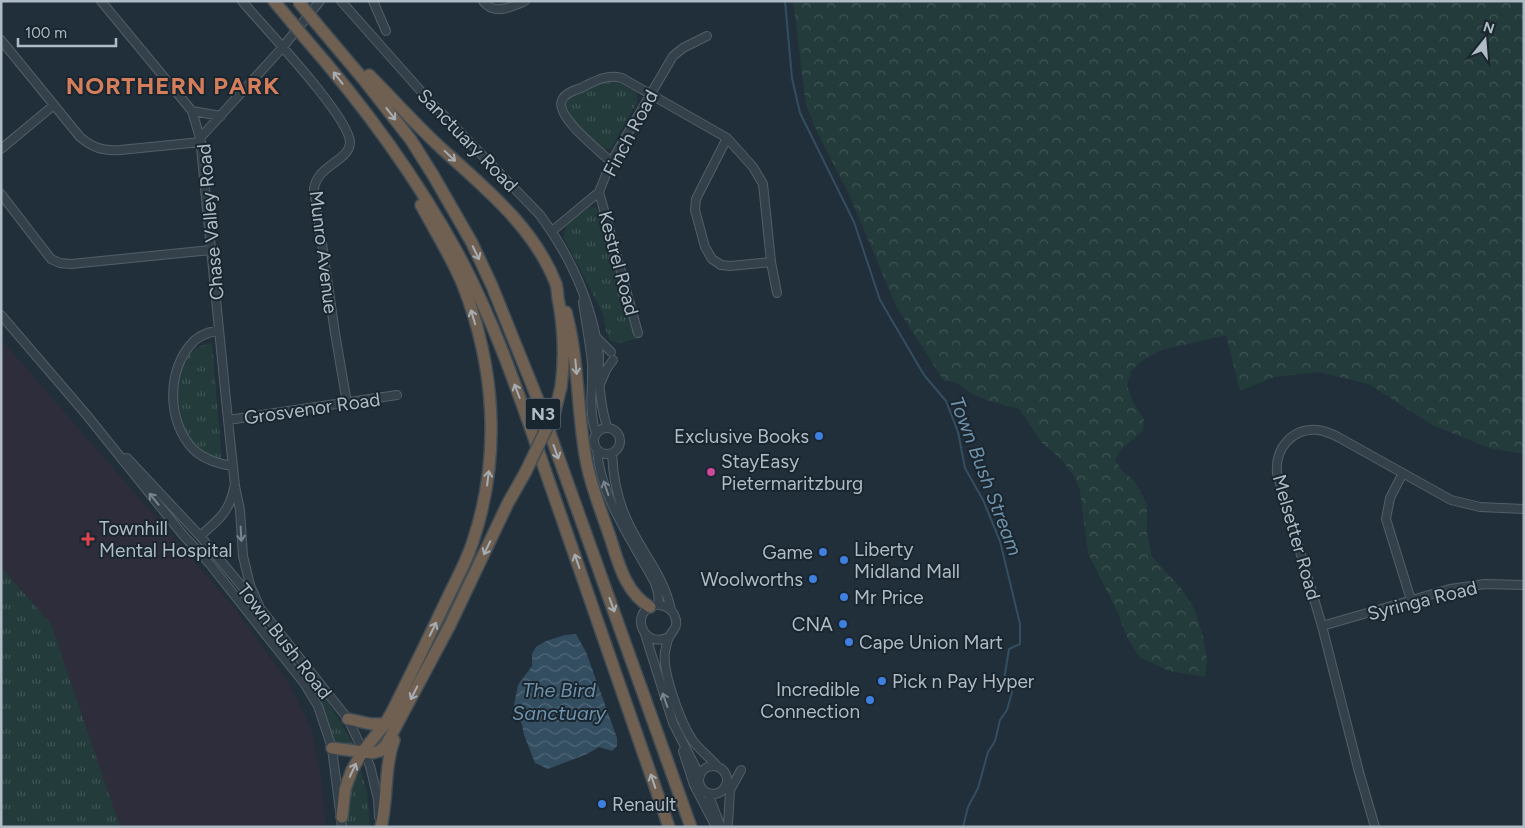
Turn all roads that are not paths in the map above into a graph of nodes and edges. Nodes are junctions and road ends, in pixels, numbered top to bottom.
1 (100, 1) edge
2 (242, 1) edge
3 (274, 1) edge
4 (298, 1) edge
5 (320, 1) edge
6 (341, 1) edge
7 (373, 1) edge
8 (483, 1) edge
9 (525, 1) edge
10 (386, 31) dead end
11 (328, 36) junction
12 (708, 36) dead end
13 (1, 40) edge
14 (282, 48) junction
15 (650, 95) junction
16 (54, 105) junction
17 (192, 111) junction
18 (221, 116) junction
19 (727, 138) junction
20 (201, 140) junction
21 (1, 149) edge
22 (611, 162) junction
23 (408, 174) junction
24 (600, 192) junction
25 (1, 194) edge
26 (552, 231) junction
27 (211, 250) junction
28 (771, 262) junction
29 (557, 287) junction
30 (581, 288) junction
31 (777, 293) dead end
32 (1, 315) edge
33 (219, 330) junction
34 (638, 333) dead end
35 (594, 335) junction
36 (600, 385) junction
37 (397, 395) dead end
38 (347, 403) junction
39 (85, 413) junction
40 (228, 420) junction
41 (607, 428) junction
42 (596, 433) junction
43 (596, 449) junction
44 (612, 453) junction
45 (233, 466) junction
46 (1404, 473) junction
47 (235, 486) junction
48 (1524, 509) edge
49 (183, 535) junction
50 (200, 536) junction
51 (209, 563) junction
52 (1524, 585) edge
53 (1411, 600) junction
54 (654, 606) junction
55 (260, 608) junction
56 (671, 610) junction
57 (1322, 626) junction
58 (645, 634) junction
59 (669, 637) junction
60 (348, 719) junction
61 (401, 719) junction
62 (385, 724) junction
63 (677, 730) junction
64 (332, 748) junction
65 (364, 751) junction
66 (717, 766) junction
67 (741, 770) dead end
68 (700, 776) junction
69 (725, 787) junction
70 (708, 793) junction
71 (342, 822) edge
72 (726, 826) edge
73 (380, 827) edge
74 (669, 827) edge
75 (691, 827) edge
76 (716, 827) edge
77 (1375, 827) edge

1 - 17 street
2 - 14 street
23 -> 3 highway, N3, bridge
4 - 11 highway, N3, bridge
5 - 14 street, Chase Valley Road
6 - 26 street, Sanctuary Road
7 - 10 street
8 - 9 street
11 -> 29 highway
11 -> 75 highway, N3
12 - 15 street, Finch Road
13 - 16 street
14 - 18 street, Chase Valley Road
14 - 38 street, Munro Avenue
15 - 19 street
15 - 22 street, Finch Road
15 - 22 street
16 - 20 street
16 - 21 street
17 - 18 street
17 - 20 street
18 - 20 street, Chase Valley Road
19 - 28 street
19 - 28 street
20 - 27 street, Chase Valley Road
22 - 24 street, Finch Road
62 -> 23 highway
74 -> 23 highway, N3
24 - 26 street, Finch Road
24 - 34 street, Kestrel Road
25 - 27 street
26 - 30 street, Sanctuary Road
27 - 33 street, Chase Valley Road
28 - 31 street
29 -> 54 highway
29 -> 61 highway, bridge
30 - 35 street, Sanctuary Road
30 - 42 street, Sanctuary Road
32 - 39 street, Town Bush Road
33 - 40 street, Chase Valley Road
33 - 45 street
35 - 36 street, Sanctuary Road
35 - 36 street
36 - 41 street, Sanctuary Road
37 - 38 street, Grosvenor Road
38 - 40 street, Grosvenor Road
49 -> 39 street, Town Bush Road
39 - 50 street, Town Bush Road
40 - 45 street, Chase Valley Road
41 - 42 street
41 - 44 street
42 - 43 street
43 - 44 street
54 -> 43 street
44 - 56 street
45 - 47 street, Chase Valley Road
46 - 48 street, Melsetter Road
46 - 53 street
46 - 57 street, Melsetter Road
47 - 50 street, Chase Valley Road
47 -> 55 street, Chase Valley Road
49 - 50 street
49 - 51 street, Town Bush Road
50 - 51 street
50 - 55 street, Town Bush Road
51 - 64 street, Town Bush Road
52 - 53 street, Syringa Road
53 - 57 street, Syringa Road
54 - 56 street
54 - 58 street
55 - 60 street, Town Bush Road
56 - 59 street
57 - 77 street, Melsetter Road
58 - 59 street
63 -> 58 street
59 - 66 street
60 - 62 highway
60 - 65 street, Town Bush Road
61 - 65 highway
61 - 73 highway
62 - 65 highway
63 - 68 street
63 - 76 street
64 - 65 highway
64 - 71 street, Town Bush Road
71 -> 65 highway
65 - 73 street, Town Bush Road
66 - 68 street
66 - 69 street
67 - 72 street
68 - 70 street
69 - 70 street
69 - 72 street
70 - 72 street

